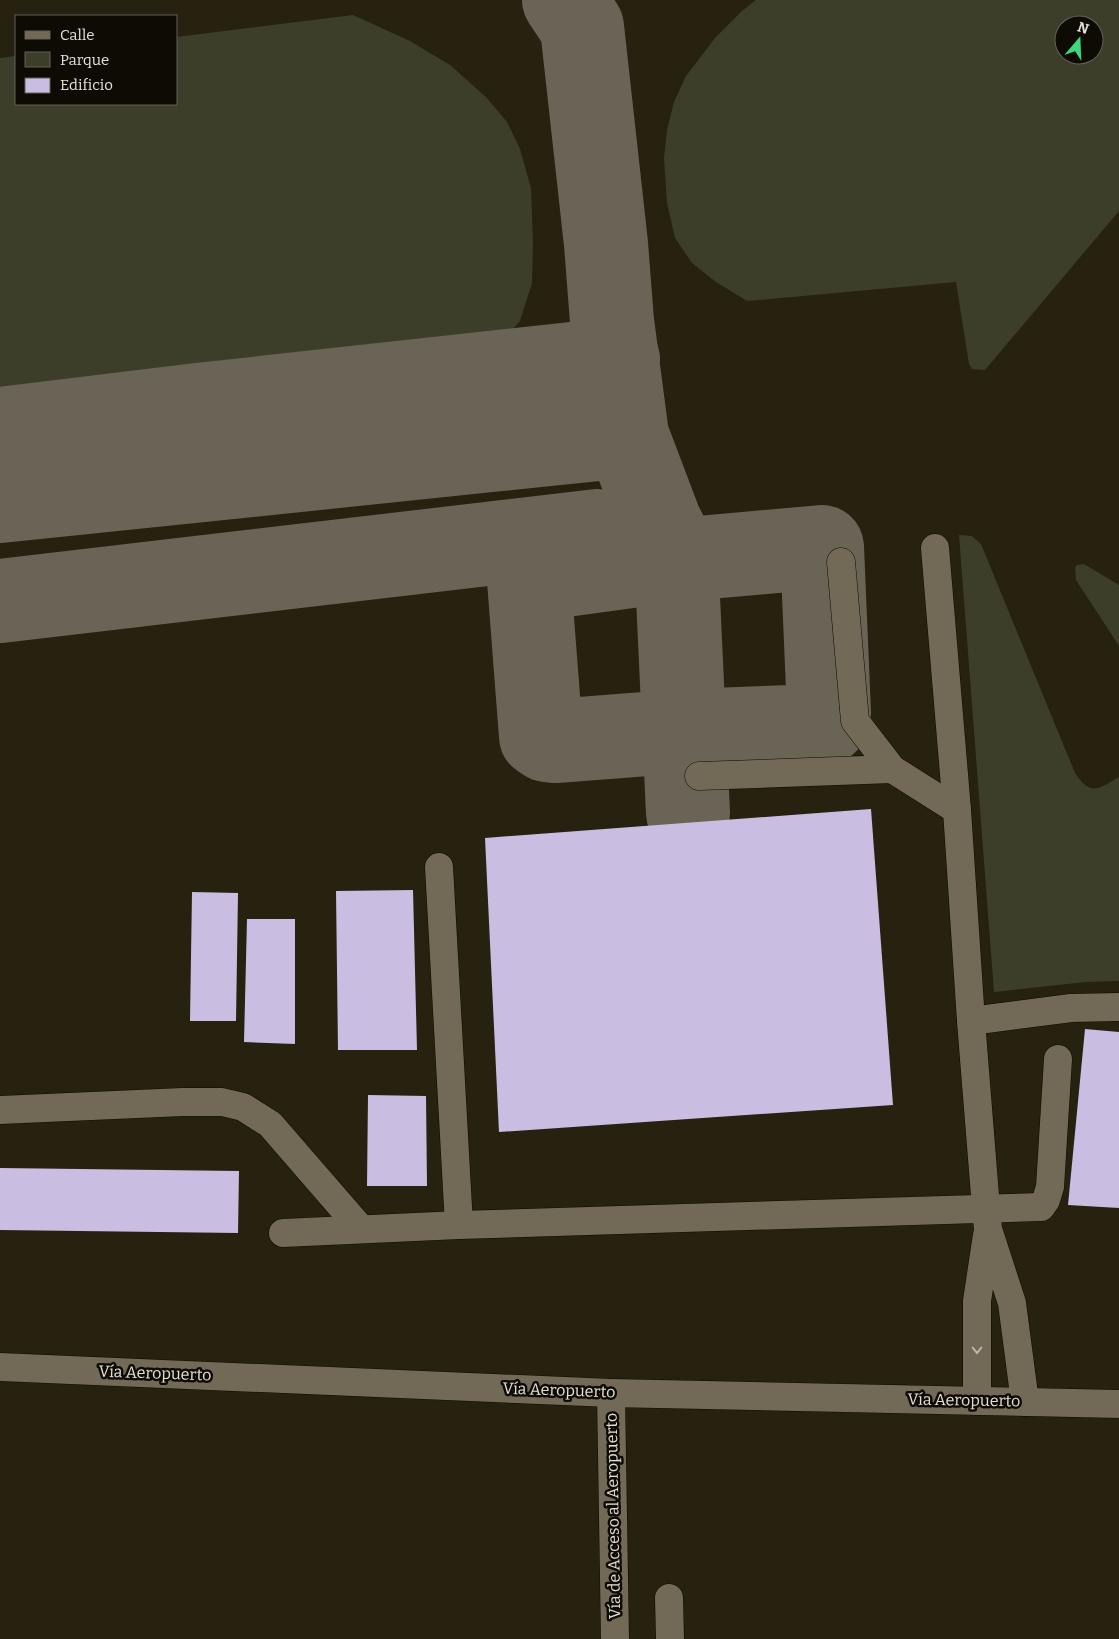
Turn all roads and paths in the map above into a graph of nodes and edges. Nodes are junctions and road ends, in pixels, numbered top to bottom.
1 (935, 548) dead end
2 (840, 562) dead end
3 (892, 769) junction
4 (699, 776) dead end
5 (957, 810) junction
6 (439, 867) dead end
7 (1119, 1006) edge
8 (970, 1021) junction
9 (1058, 1059) dead end
10 (0, 1110) edge
11 (987, 1218) junction
12 (459, 1225) junction
13 (361, 1230) junction
14 (283, 1233) dead end
15 (0, 1367) edge
16 (611, 1393) junction
17 (976, 1401) junction
18 (1025, 1402) junction
19 (1119, 1404) edge
20 (669, 1598) dead end
21 (615, 1639) edge
22 (670, 1639) edge

1 - 5 street
2 - 3 street
3 - 4 street
3 - 5 street
5 - 8 street
6 - 12 street
7 - 8 street
8 - 11 street
9 - 11 street
10 - 13 street
11 - 12 street
11 -> 17 street
11 - 18 street
12 - 13 street
13 - 14 street
15 - 16 street, Vía Aeropuerto
16 - 17 street, Vía Aeropuerto
16 - 21 street, Vía de Acceso al Aeropuerto
17 - 18 street, Vía Aeropuerto
18 - 19 street, Vía Aeropuerto
20 - 22 street

